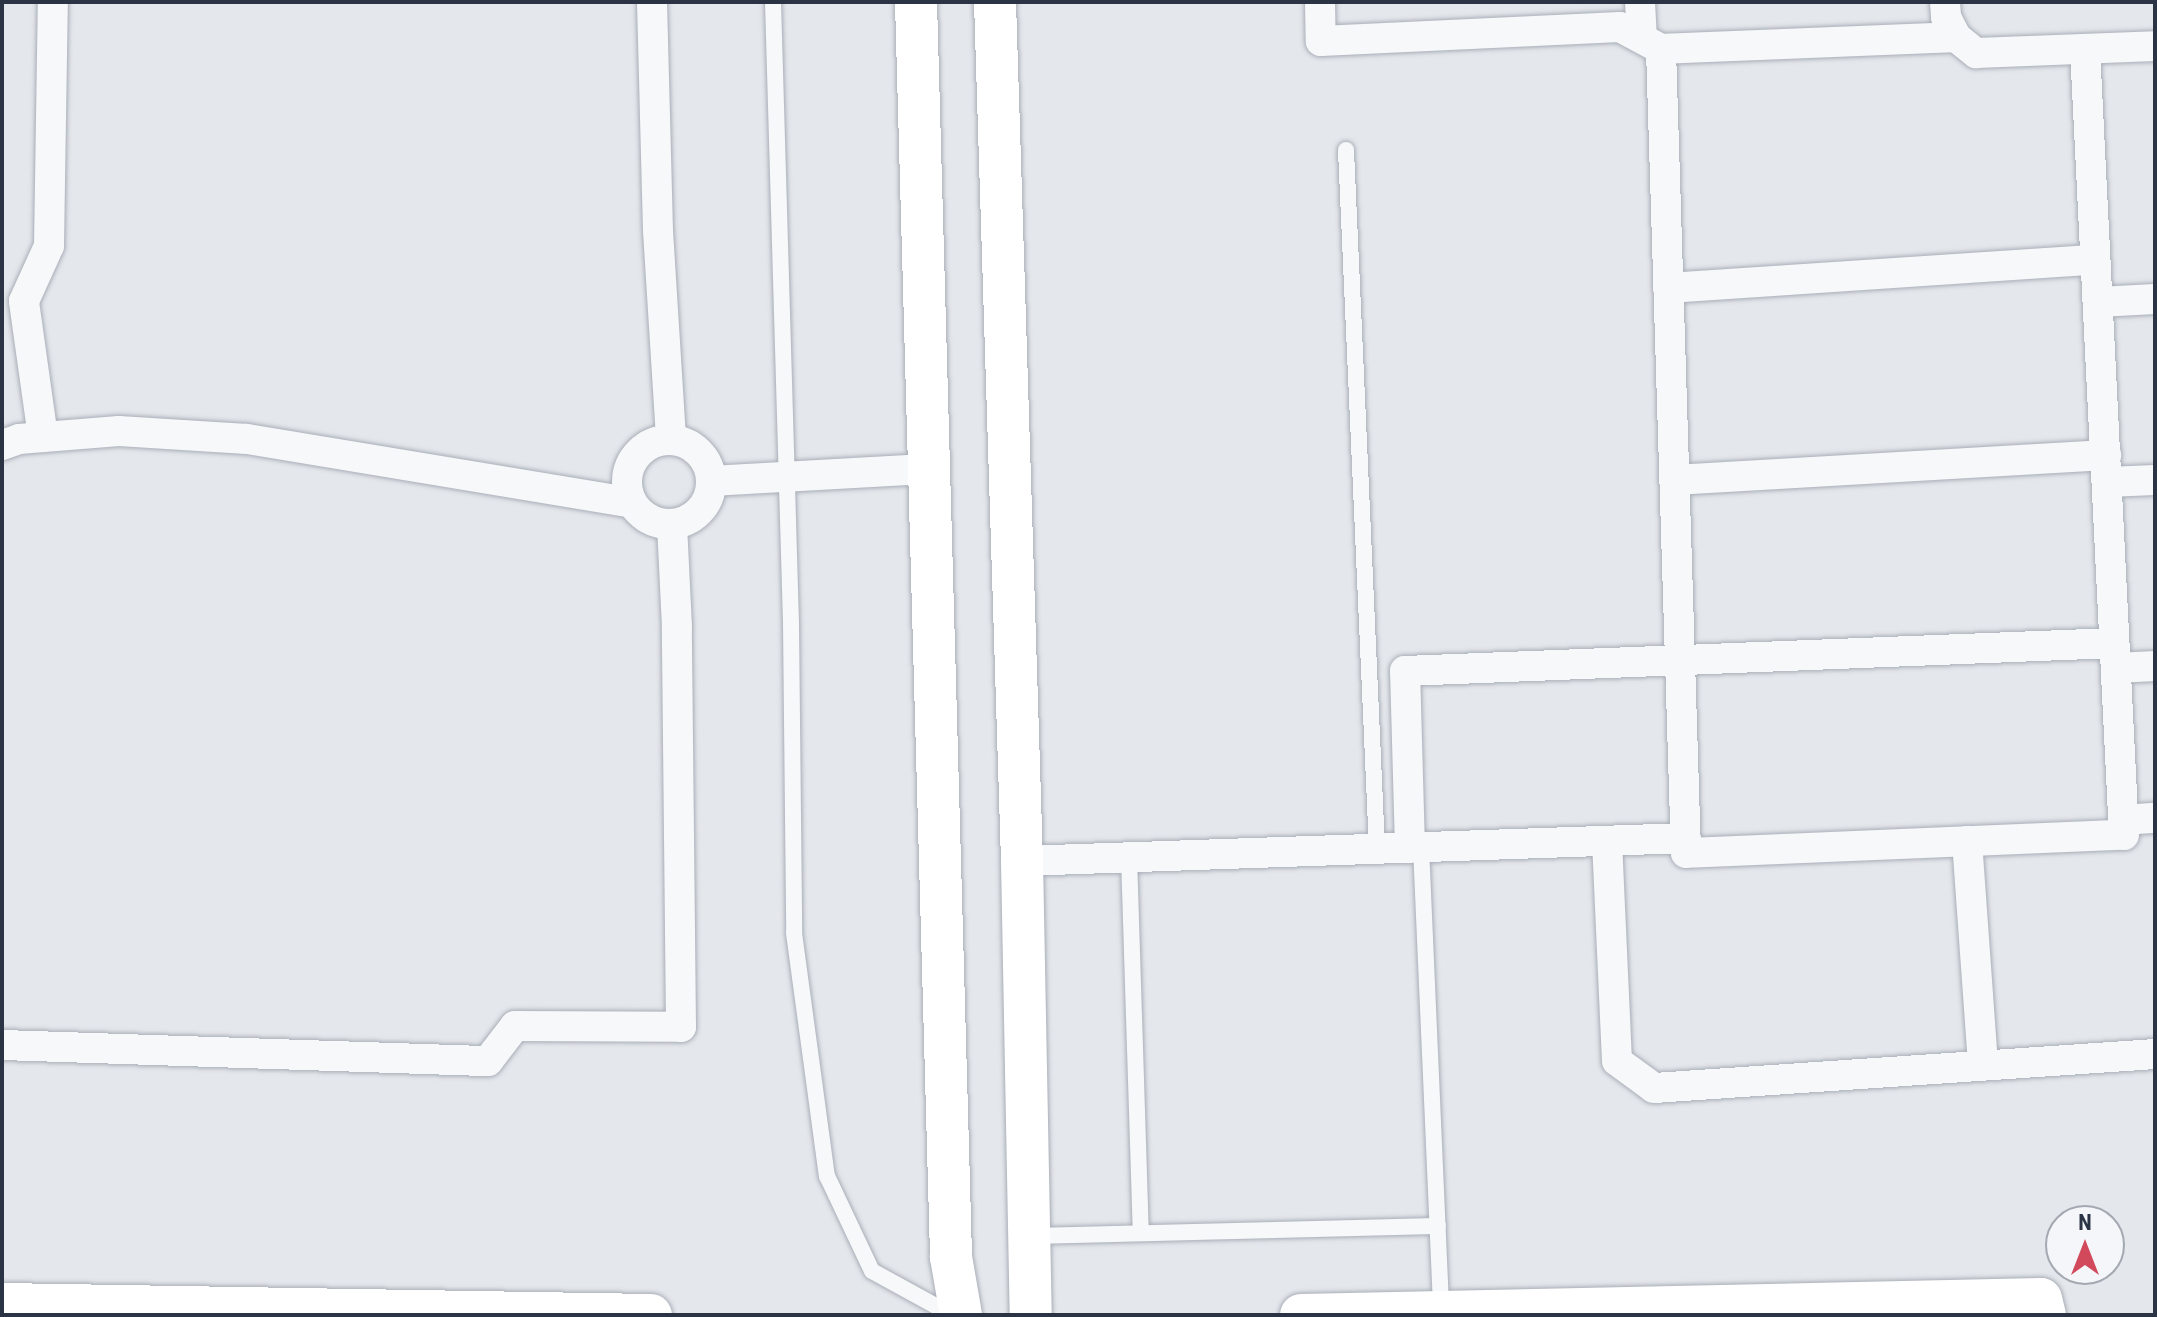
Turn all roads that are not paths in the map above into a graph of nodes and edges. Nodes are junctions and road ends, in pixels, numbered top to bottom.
1 (53, 2) edge
2 (652, 2) edge
3 (773, 2) edge
4 (916, 2) edge
5 (995, 2) edge
6 (1320, 2) edge
7 (1640, 2) edge
8 (1945, 2) edge
9 (1956, 37) junction
10 (1651, 43) junction
11 (2155, 46) edge
12 (2085, 49) junction
13 (1346, 150) dead end
14 (2095, 260) junction
15 (1668, 288) junction
16 (2155, 299) edge
17 (2098, 302) junction
18 (43, 437) junction
19 (671, 438) junction
20 (2, 445) edge
21 (2106, 468) junction
22 (929, 469) junction
23 (786, 477) junction
24 (1674, 480) junction
25 (2155, 480) edge
26 (712, 481) junction
27 (632, 503) junction
28 (672, 525) junction
29 (2115, 656) junction
30 (1680, 660) junction
31 (2155, 666) edge
32 (2155, 818) edge
33 (2123, 820) junction
34 (1686, 838) junction
35 (1607, 841) junction
36 (1967, 841) junction
37 (1416, 847) junction
38 (1377, 849) junction
39 (1129, 857) junction
40 (1022, 861) junction
41 (2, 1045) edge
42 (2155, 1054) edge
43 (1983, 1065) junction
44 (1438, 1226) junction
45 (1141, 1233) junction
46 (1029, 1236) junction
47 (2, 1304) edge
48 (1441, 1312) junction
49 (651, 1315) edge
50 (952, 1315) edge
51 (961, 1315) edge
52 (1031, 1315) edge
53 (1301, 1315) edge
54 (2045, 1315) edge

1 - 18 street
2 - 19 street
3 - 23 lane
4 - 22 main road
5 - 40 main road
6 - 10 street
7 - 10 street
8 - 9 street
9 - 10 street
9 - 12 street
10 - 15 street
11 - 12 street
12 - 14 street
13 - 38 lane
14 - 15 street
14 - 17 street
15 - 24 street
16 - 17 street
17 - 21 street
18 - 20 street
18 - 27 street
19 - 26 street
19 - 27 street
21 - 24 street
21 - 25 street
21 - 29 street
22 - 23 street
22 - 51 main road
23 - 26 street
23 - 50 lane
24 - 30 street
26 - 28 street
27 - 28 street
28 - 41 street
29 - 30 street
29 - 31 street
29 - 33 street
30 - 34 street
30 - 37 street
32 - 33 street
33 - 36 street
34 - 35 street
34 - 36 street
35 - 37 street
35 - 43 street
36 - 43 street
37 - 38 street
37 - 44 lane
38 - 39 street
39 - 40 street
39 - 45 lane
40 - 46 main road
42 - 43 street
44 - 45 lane
44 - 48 lane
45 - 46 lane
46 - 52 main road
47 - 49 main road
48 - 53 main road
48 - 54 main road

